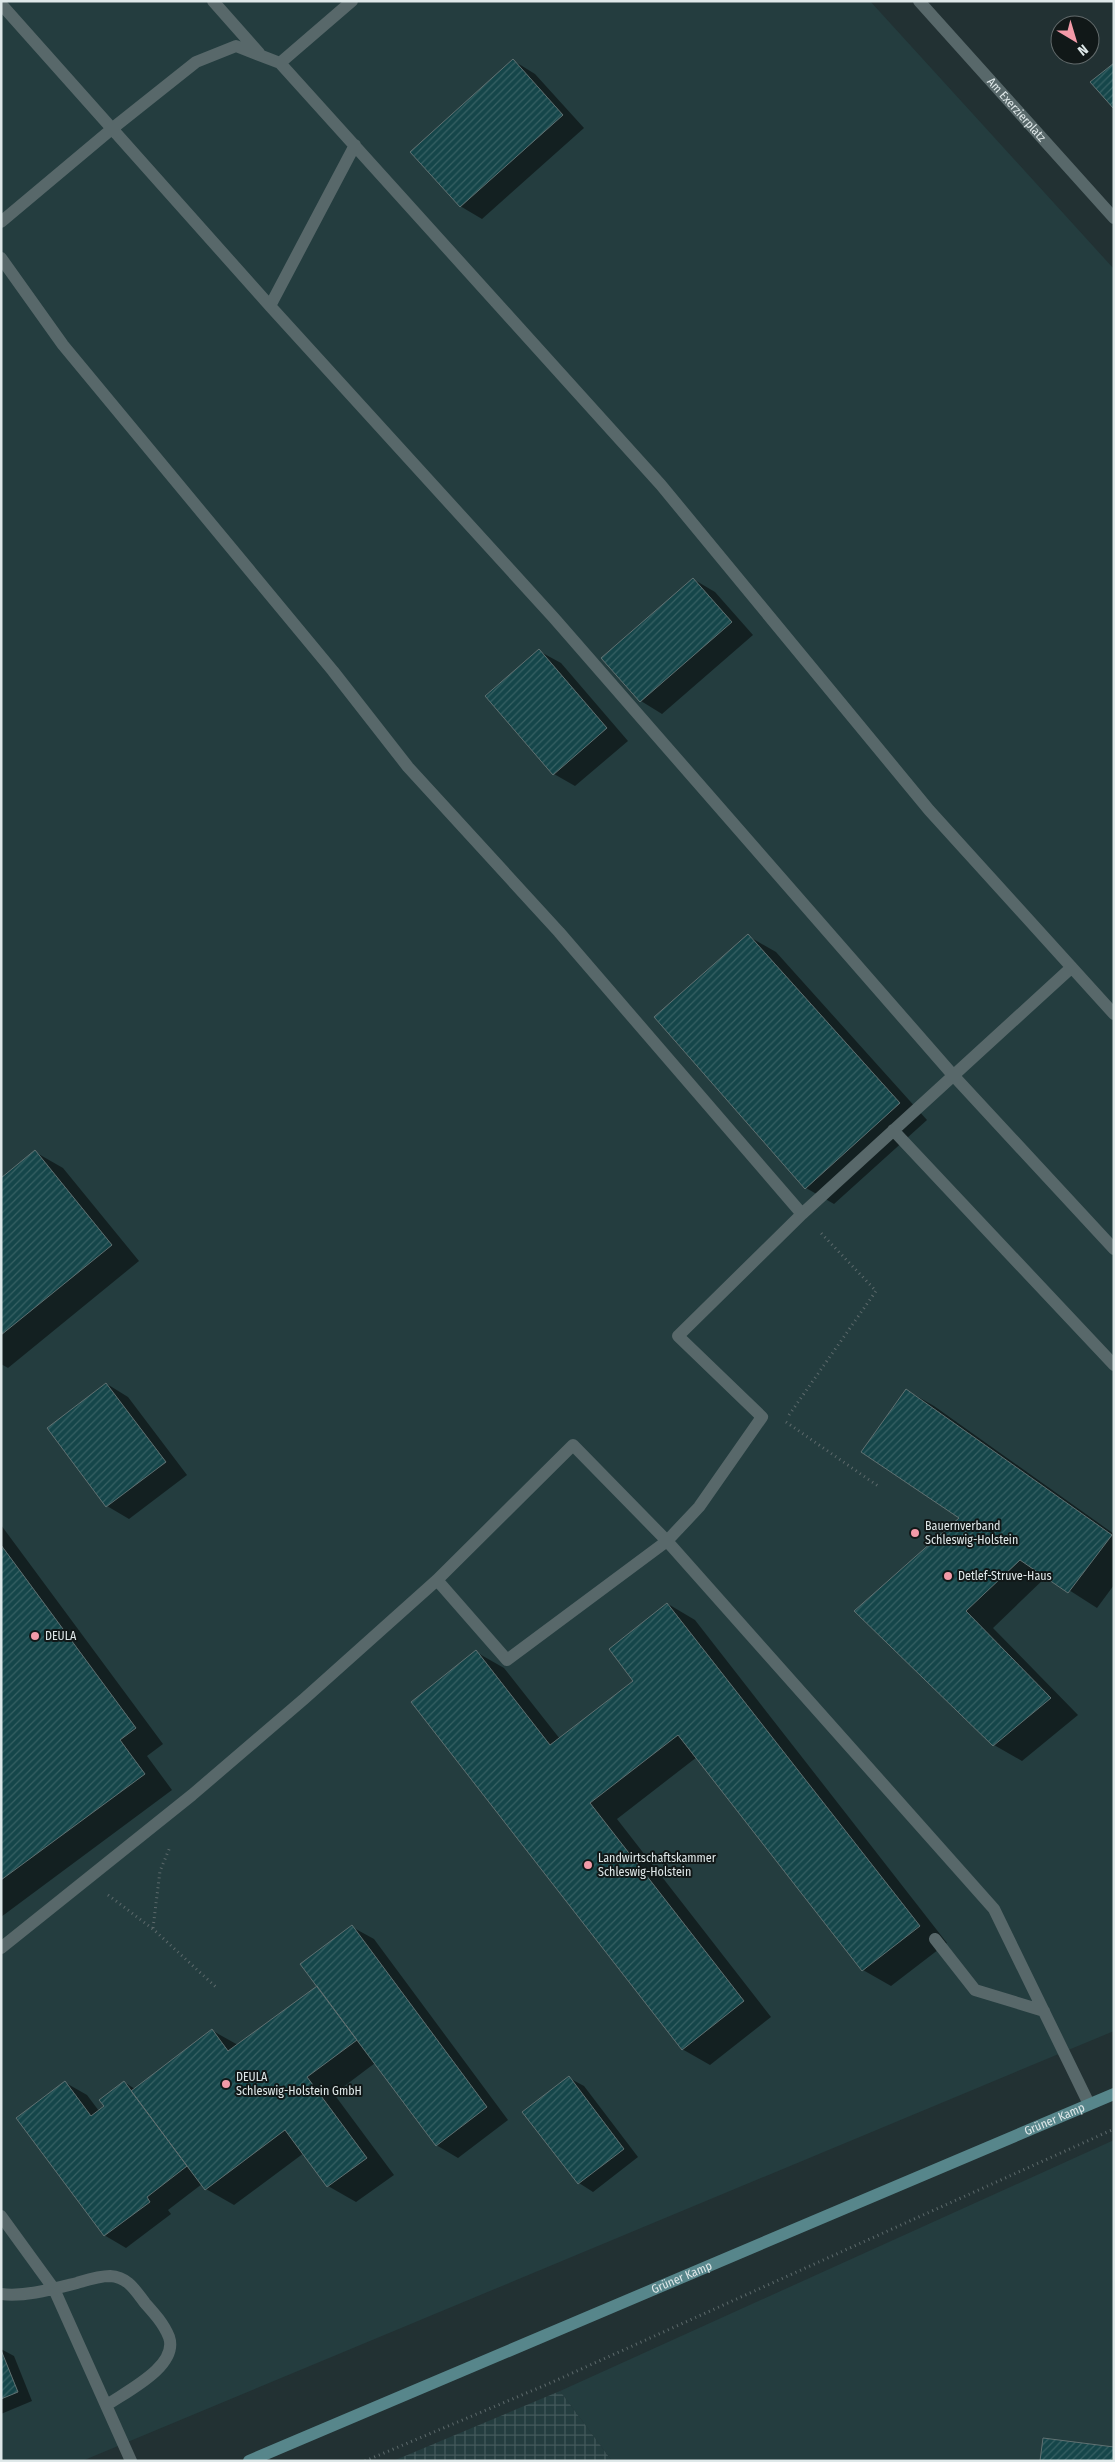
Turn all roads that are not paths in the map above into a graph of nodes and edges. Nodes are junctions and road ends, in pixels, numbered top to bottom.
1 (213, 1) edge
2 (352, 1) edge
3 (919, 1) edge
4 (1, 4) edge
5 (261, 55) junction
6 (280, 63) junction
7 (113, 128) junction
8 (355, 145) junction
9 (1114, 218) edge
10 (1, 222) edge
11 (1, 258) edge
12 (270, 306) junction
13 (1071, 968) junction
14 (1114, 1014) edge
15 (952, 1074) junction
16 (894, 1130) junction
17 (802, 1214) junction
18 (1114, 1248) edge
19 (1114, 1365) edge
20 (667, 1541) junction
21 (437, 1580) junction
22 (934, 1939) dead end
23 (1, 1948) edge
24 (1044, 2011) junction
25 (1114, 2094) edge
26 (1089, 2104) junction
27 (1, 2216) edge
28 (54, 2289) junction
29 (1, 2294) edge
30 (106, 2406) junction
31 (132, 2461) edge
32 (249, 2461) edge

1 - 5 street
2 - 6 street
3 - 9 street, Am Exerzierplatz
4 - 7 street
5 - 6 street
5 - 7 street
6 - 8 street
7 - 10 street
7 - 12 street
8 - 12 street
8 - 13 street
11 - 17 street
12 - 15 street
13 - 14 street
13 - 15 street
15 - 16 street
15 - 18 street
16 - 17 street
16 - 19 street
17 - 20 street
20 - 21 street
20 - 21 street
20 - 24 street
21 - 23 street
22 - 24 street
24 - 26 street
25 - 26 street, Grüner Kamp
26 - 32 street, Grüner Kamp
27 - 28 street
28 - 29 street
28 - 30 street
28 - 30 street
30 - 31 street

